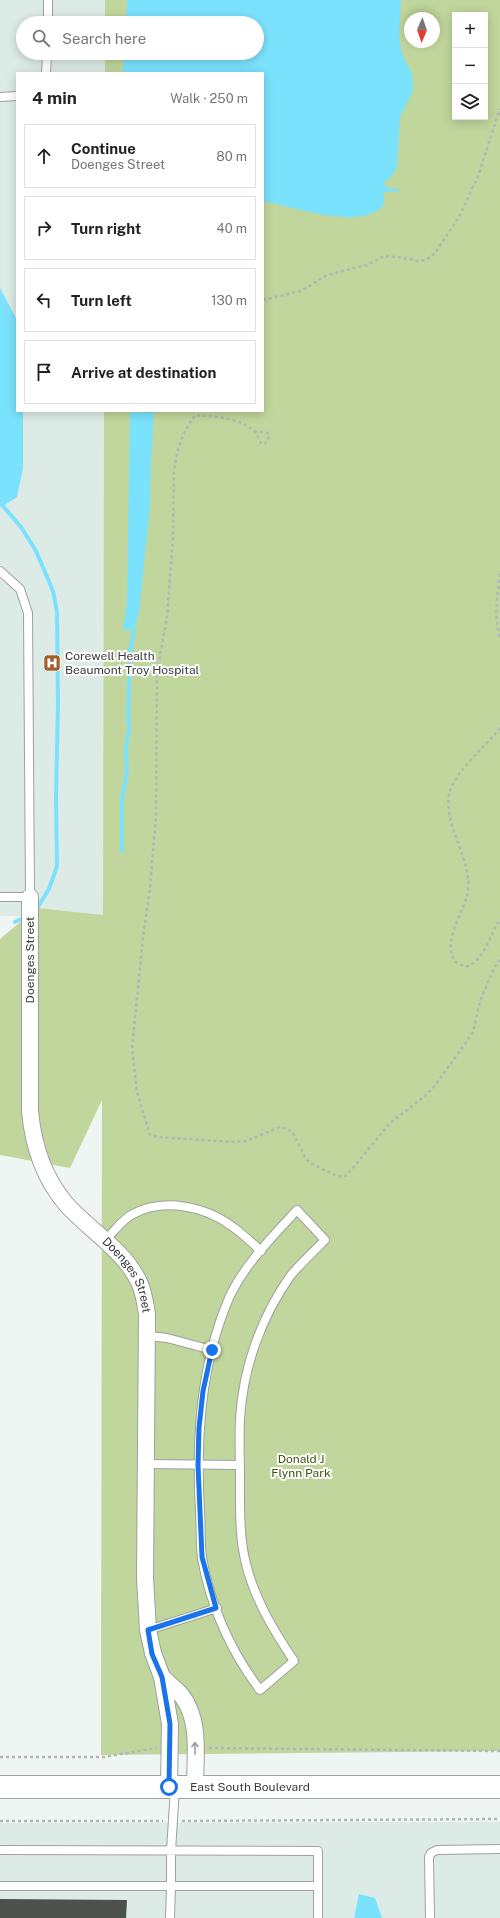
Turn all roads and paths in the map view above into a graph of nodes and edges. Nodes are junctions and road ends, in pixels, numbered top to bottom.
1 (48, 0) edge
2 (48, 16) edge
3 (47, 60) edge
4 (46, 72) edge
5 (16, 96) edge
6 (0, 97) edge
7 (500, 110) edge
8 (264, 300) edge
9 (195, 415) joint
10 (254, 431) junction
11 (0, 571) edge
12 (500, 574) edge
13 (500, 639) edge
14 (500, 728) edge
15 (0, 897) edge
16 (30, 897) junction
17 (500, 920) edge
18 (500, 960) edge
19 (104, 1241) junction
20 (261, 1251) junction
21 (148, 1336) junction
22 (212, 1350) junction
23 (146, 1464) junction
24 (198, 1465) junction
25 (240, 1465) junction
26 (216, 1608) junction
27 (148, 1630) junction
28 (162, 1677) junction
29 (170, 1746) junction
30 (195, 1748) junction
31 (500, 1751) edge
32 (0, 1757) edge
33 (0, 1787) edge
34 (180, 1787) junction
35 (500, 1787) edge
36 (500, 1820) edge
37 (0, 1821) edge
38 (163, 1821) dead end
39 (186, 1821) dead end
40 (500, 1849) edge
41 (0, 1850) edge
42 (171, 1851) junction
43 (0, 1886) edge
44 (171, 1886) junction
45 (318, 1886) junction
46 (170, 1918) edge
47 (318, 1918) edge
48 (430, 1918) edge

1 - 2 lane
3 - 4 lane
5 - 6 lane
7 - 8 path
9 - 10 path
9 - 18 path
10 - 10 path
11 - 16 lane
12 - 13 path
14 - 17 path
15 - 16 lane
16 - 19 street, Doenges Street
19 - 20 lane
19 - 21 street, Doenges Street
20 - 22 lane
20 - 25 lane
21 - 22 lane
21 - 23 street, Doenges Street
22 - 24 lane
23 - 24 lane
23 - 27 street, Doenges Street
24 - 25 lane
24 - 26 lane
25 - 26 lane
26 - 27 lane
27 - 28 street, Doenges Street
28 - 29 street, Doenges Street
30 -> 28 street, Doenges Street
29 - 32 path
29 - 34 street, Doenges Street
30 - 31 path
30 - 34 street, Doenges Street
33 - 34 street, East South Boulevard
34 - 35 street, East South Boulevard
34 - 42 lane
36 - 39 path
37 - 38 path
40 - 48 lane
41 - 42 lane
42 - 44 lane
42 - 45 lane
43 - 44 lane
44 - 45 lane
44 - 46 lane
45 - 47 lane

